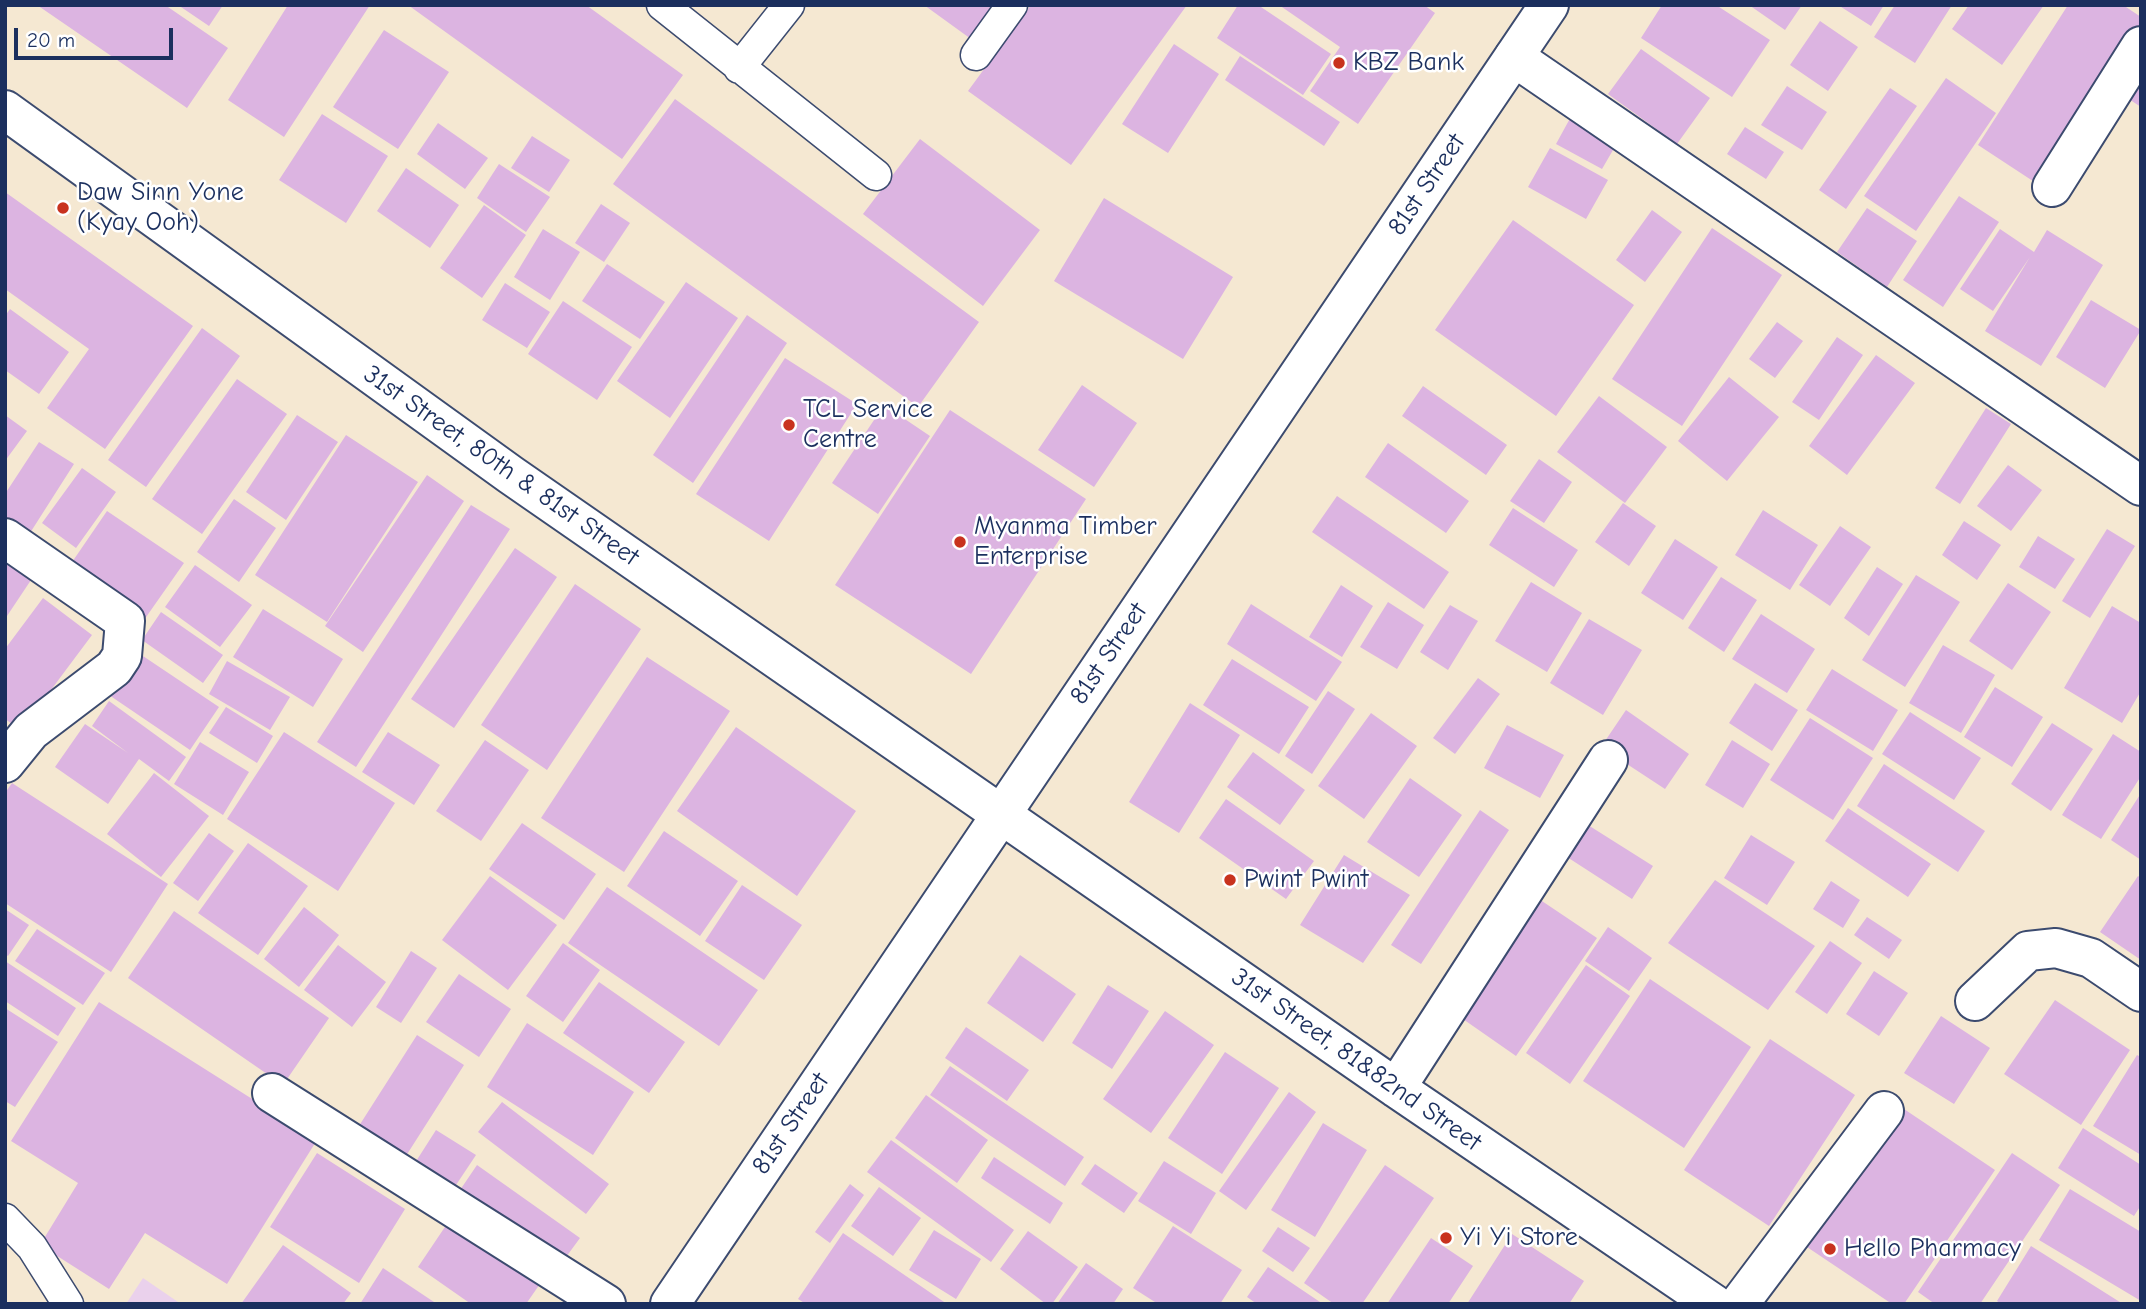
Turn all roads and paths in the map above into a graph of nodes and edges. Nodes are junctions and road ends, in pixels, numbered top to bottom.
1 (662, 5) edge
2 (789, 5) edge
3 (1012, 5) edge
4 (1549, 5) edge
5 (2141, 46) edge
6 (976, 55) dead end
7 (1514, 57) junction
8 (739, 68) junction
9 (5, 110) edge
10 (876, 175) dead end
11 (2052, 187) dead end
12 (2141, 486) edge
13 (5, 538) edge
14 (1608, 760) dead end
15 (5, 763) edge
16 (1001, 814) junction
17 (2141, 992) edge
18 (1975, 1001) dead end
19 (1396, 1088) junction
20 (272, 1093) dead end
21 (1884, 1111) dead end
22 (5, 1219) edge
23 (68, 1304) edge
24 (606, 1304) edge
25 (670, 1304) edge
26 (1714, 1304) edge
27 (1739, 1304) edge

1 - 8 lane
2 - 8 lane
3 - 6 lane
4 - 7 street, 81st Street
5 - 11 street
7 - 12 street
7 - 16 street, 81st Street
8 - 10 lane
9 - 16 street, 31st Street, 80th & 81st Street
13 - 15 street
14 - 19 street
16 - 19 street, 31st Street, 81&82nd Street
16 - 25 street, 81st Street
17 - 18 street
19 - 26 street, 31st Street, 81&82nd Street
20 - 24 street
21 - 27 street
22 - 23 lane

